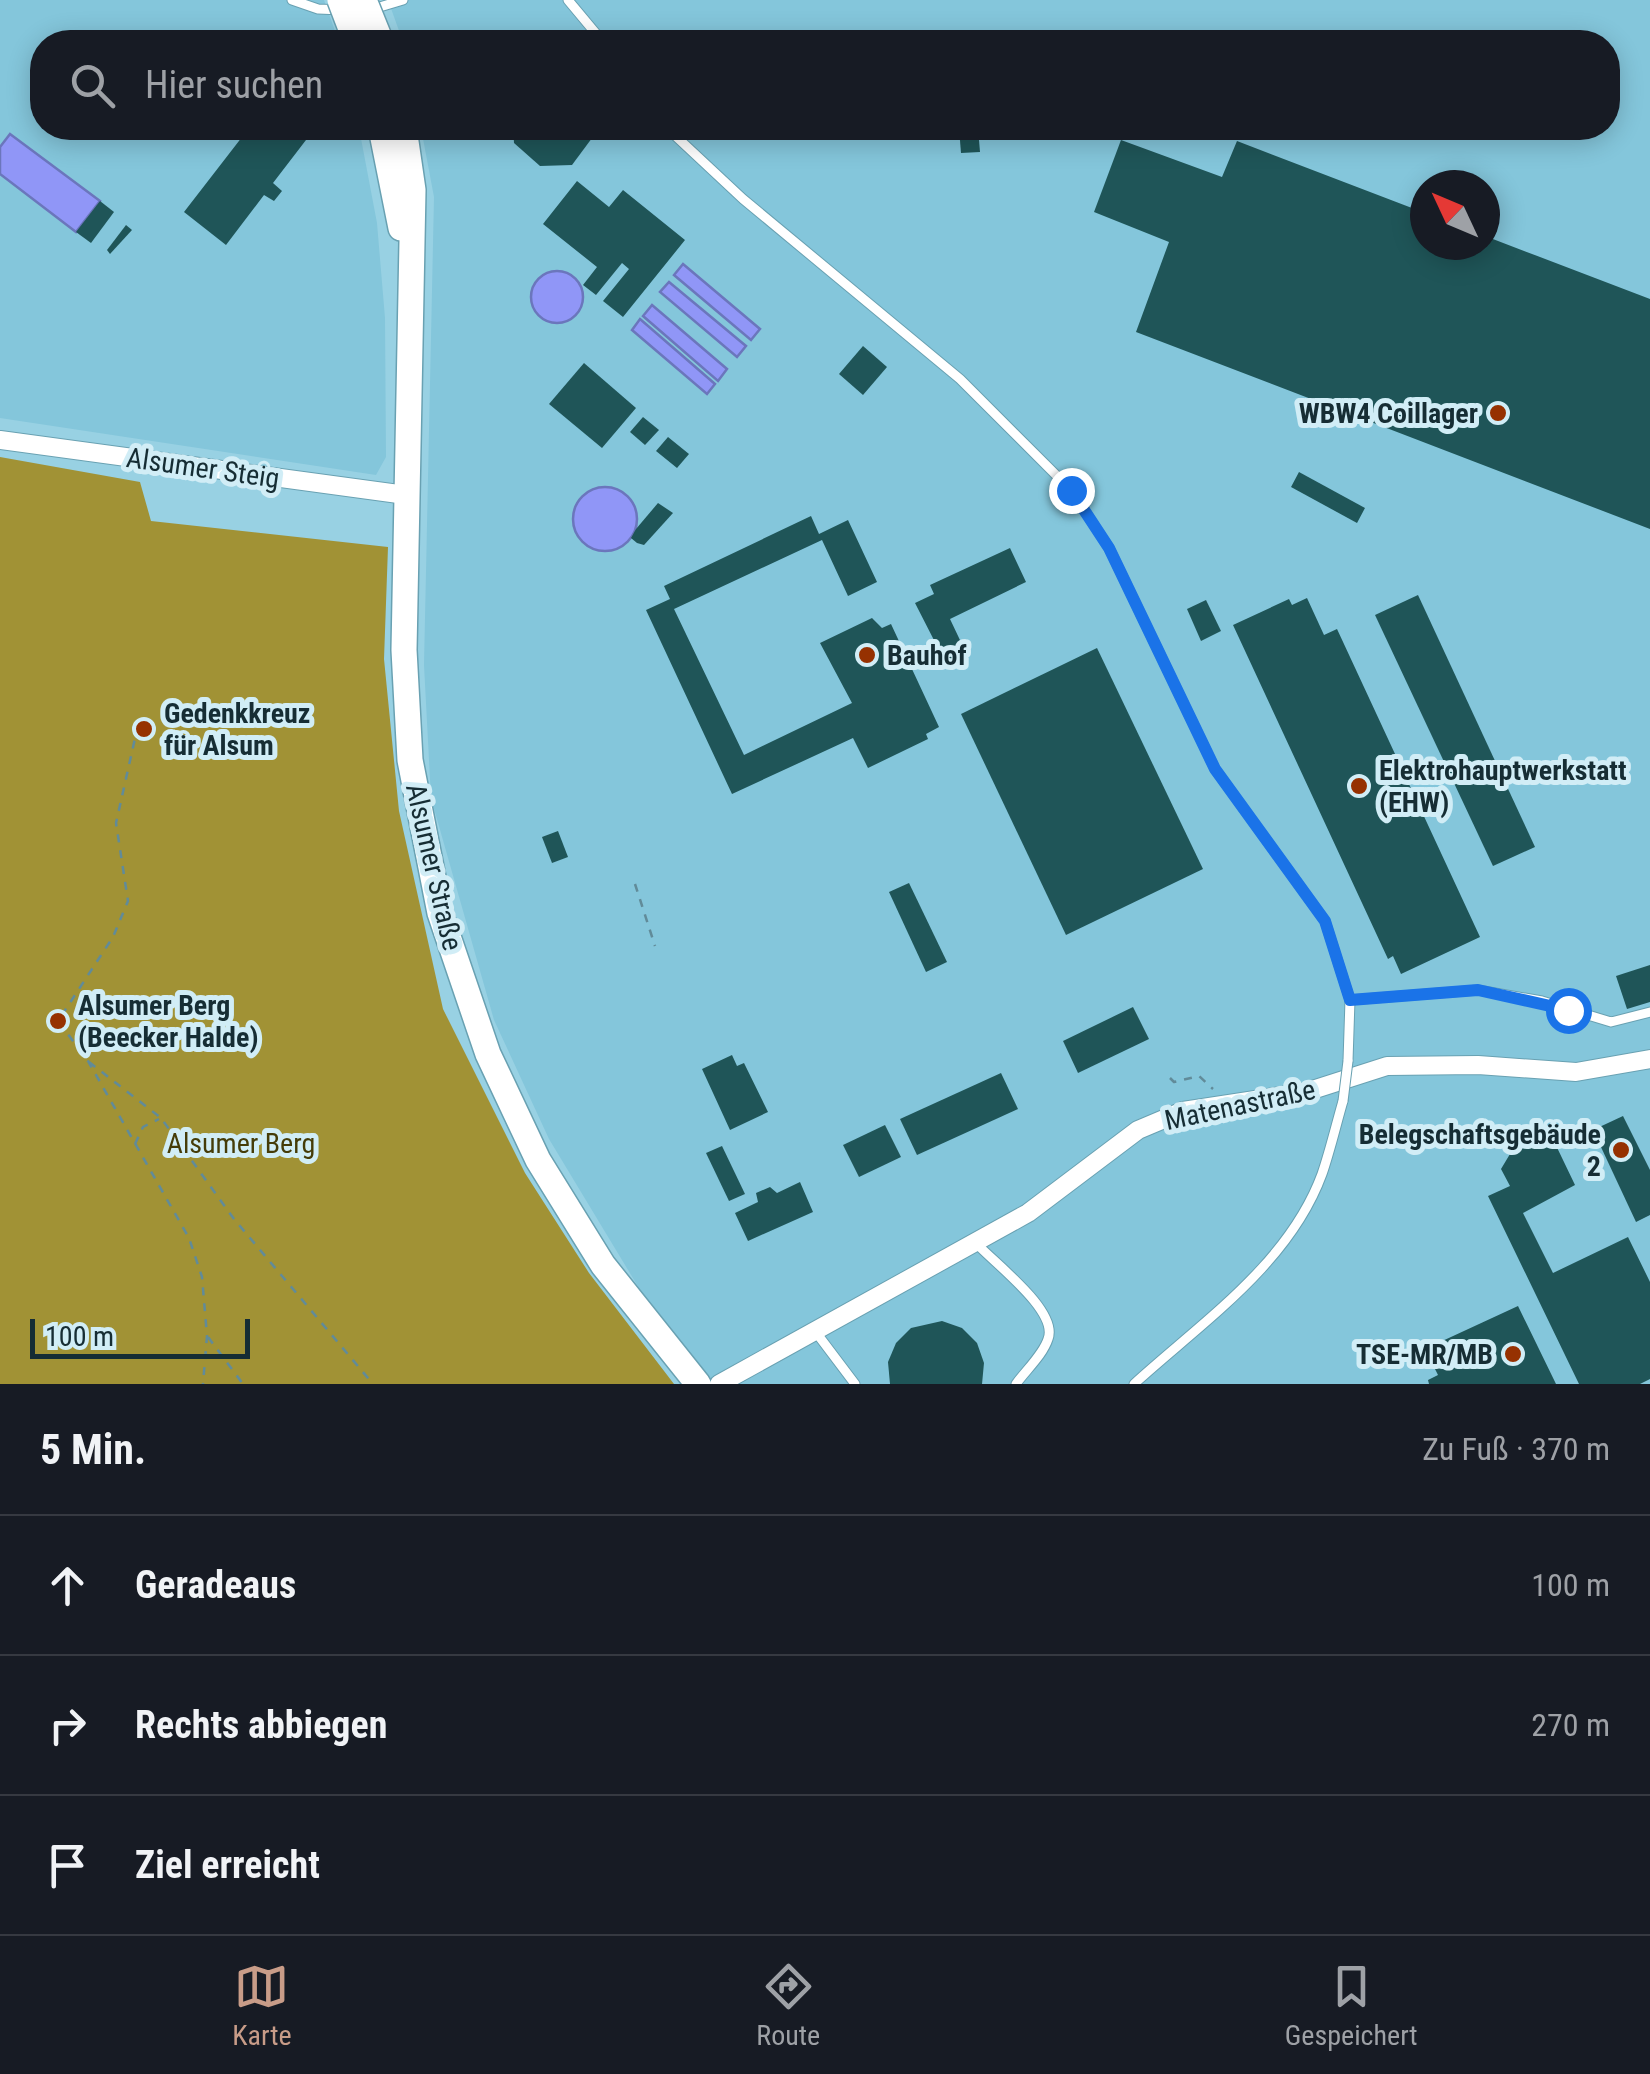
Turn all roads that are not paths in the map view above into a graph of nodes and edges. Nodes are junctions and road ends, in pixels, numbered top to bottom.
1 (292, 0) edge
2 (340, 0) edge
3 (364, 0) edge
4 (403, 0) edge
5 (568, 0) edge
6 (351, 30) edge
7 (376, 30) edge
8 (593, 30) edge
9 (383, 140) edge
10 (406, 140) edge
11 (680, 140) edge
12 (411, 282) junction
13 (0, 440) edge
14 (406, 496) junction
15 (1350, 1000) junction
16 (1650, 1012) edge
17 (1650, 1059) edge
18 (976, 1242) junction
19 (813, 1329) junction
20 (698, 1384) edge
21 (719, 1384) edge
22 (855, 1384) edge
23 (1016, 1384) edge
24 (1134, 1384) edge

1 - 4 lane
2 - 6 street, bridge
3 - 7 street, bridge
5 - 8 lane
9 - 12 street, Alsumer Straße
10 - 12 street, Alsumer Straße
11 - 15 lane
12 - 14 street, Alsumer Straße
13 - 14 street, Alsumer Steig
14 - 20 street, Alsumer Straße
15 - 16 lane
15 - 24 lane, bridge
17 - 18 street, Matenastraße
18 - 19 street, Matenastraße
18 - 23 lane
19 - 21 street, Matenastraße
19 - 22 lane

